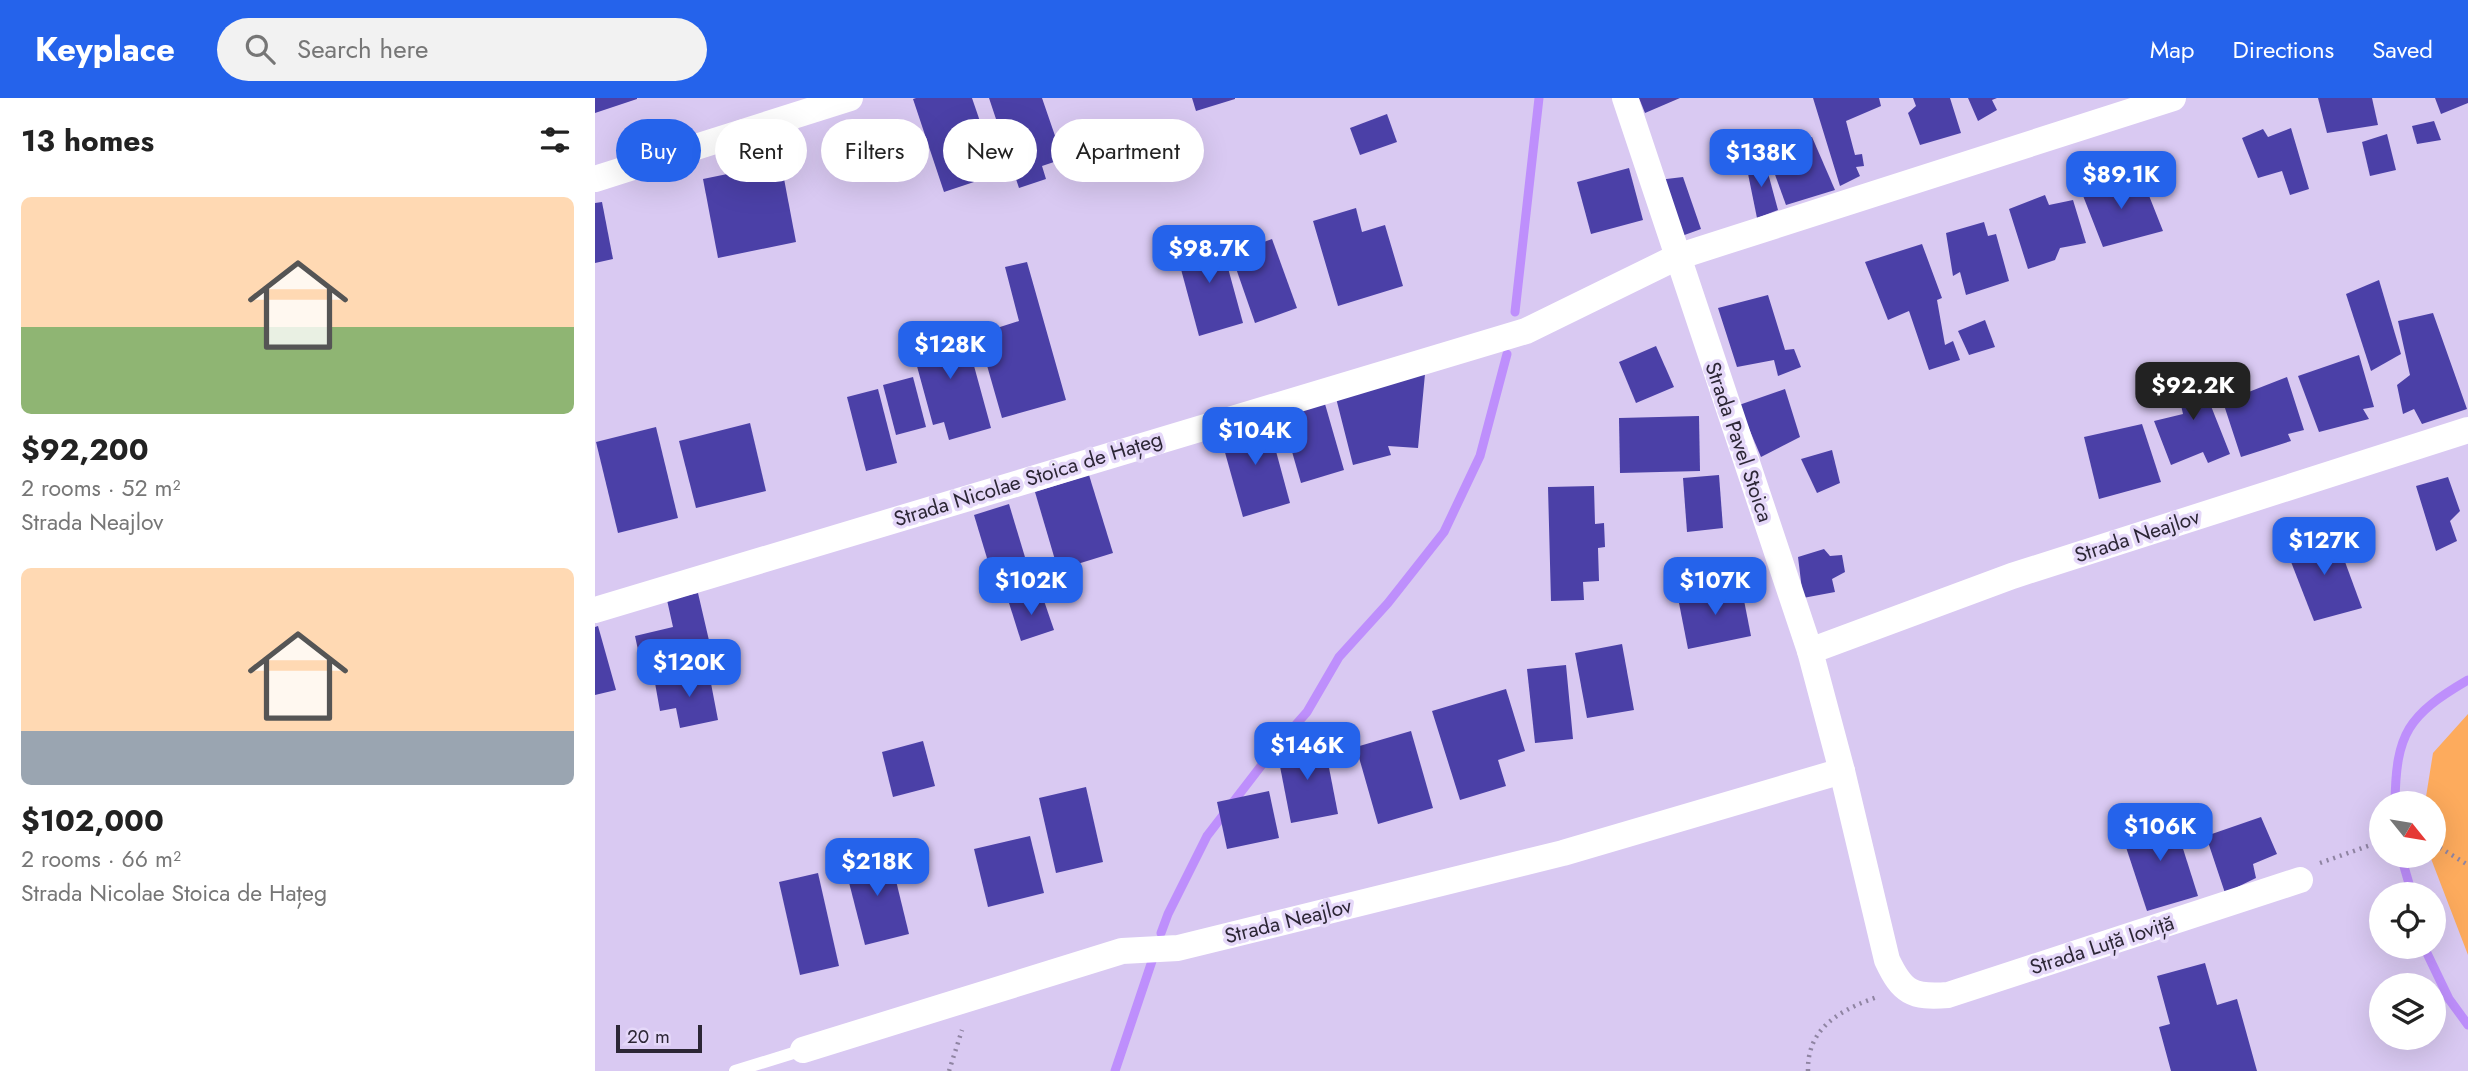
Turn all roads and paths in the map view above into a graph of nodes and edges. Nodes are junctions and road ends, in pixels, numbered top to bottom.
1 (850, 98) edge
2 (1625, 98) edge
3 (2173, 98) edge
4 (595, 180) edge
5 (1677, 257) junction
6 (2468, 430) edge
7 (595, 610) edge
8 (1810, 651) junction
9 (1842, 771) junction
10 (2369, 845) edge
11 (2447, 852) edge
12 (2468, 865) edge
13 (2300, 880) joint
14 (1904, 988) junction
15 (971, 998) junction
16 (803, 1050) joint
17 (735, 1071) edge
18 (949, 1071) edge
19 (1808, 1071) edge

1 - 4 street
2 - 5 street, Strada Pavel Stoica
3 - 5 street, Strada Nicolae Stoica de Hațeg
5 - 7 street, Strada Nicolae Stoica de Hațeg
5 - 8 street, Strada Pavel Stoica
6 - 8 street, Strada Neajlov
8 - 9 street, Strada Pavel Stoica
9 - 14 street, Strada Pavel Stoica
9 - 15 street, Strada Neajlov
10 - 13 path
11 - 12 path
13 - 14 street, Strada Luță Ioviță
14 - 19 path
15 - 16 street, Strada Neajlov
15 - 18 path
16 - 17 lane, Strada Neajlov

